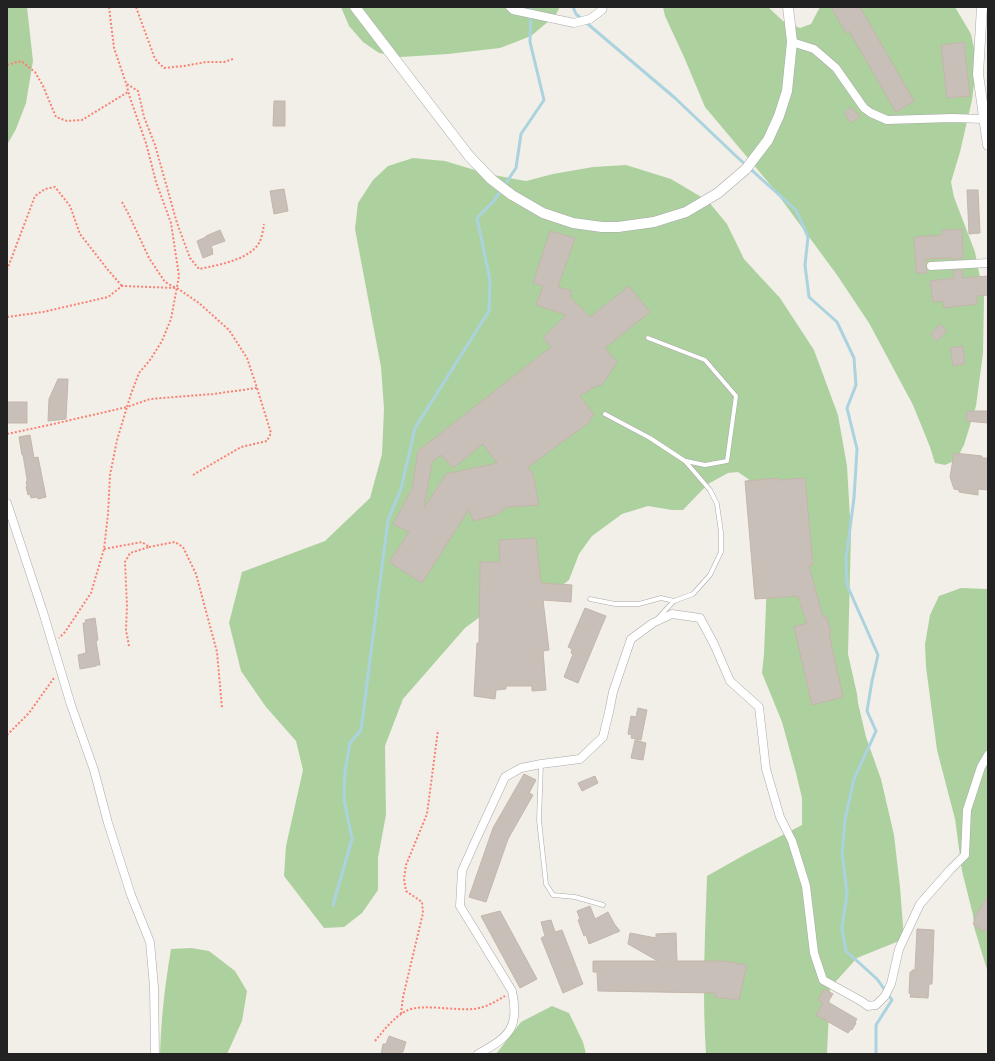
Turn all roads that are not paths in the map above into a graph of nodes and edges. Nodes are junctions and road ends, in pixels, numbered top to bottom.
1 (355, 7) edge
2 (510, 7) edge
3 (603, 7) edge
4 (788, 7) edge
5 (982, 7) edge
6 (792, 42) junction
7 (984, 119) junction
8 (988, 145) edge
9 (988, 263) edge
10 (930, 266) dead end
11 (648, 338) dead end
12 (605, 414) dead end
13 (685, 461) junction
14 (7, 503) edge
15 (590, 599) dead end
16 (674, 600) junction
17 (653, 623) junction
18 (988, 755) edge
19 (541, 764) junction
20 (604, 905) dead end
21 (155, 1054) edge
22 (478, 1054) edge

1 - 6 street
2 - 3 street
4 - 6 street
5 - 7 street
6 - 7 street
7 - 8 street
9 - 10 street
11 - 13 lane
12 - 13 lane
13 - 16 lane
14 - 21 street
15 - 16 lane
16 - 17 lane
17 - 18 street
17 - 19 street
19 - 20 lane
19 - 22 street

